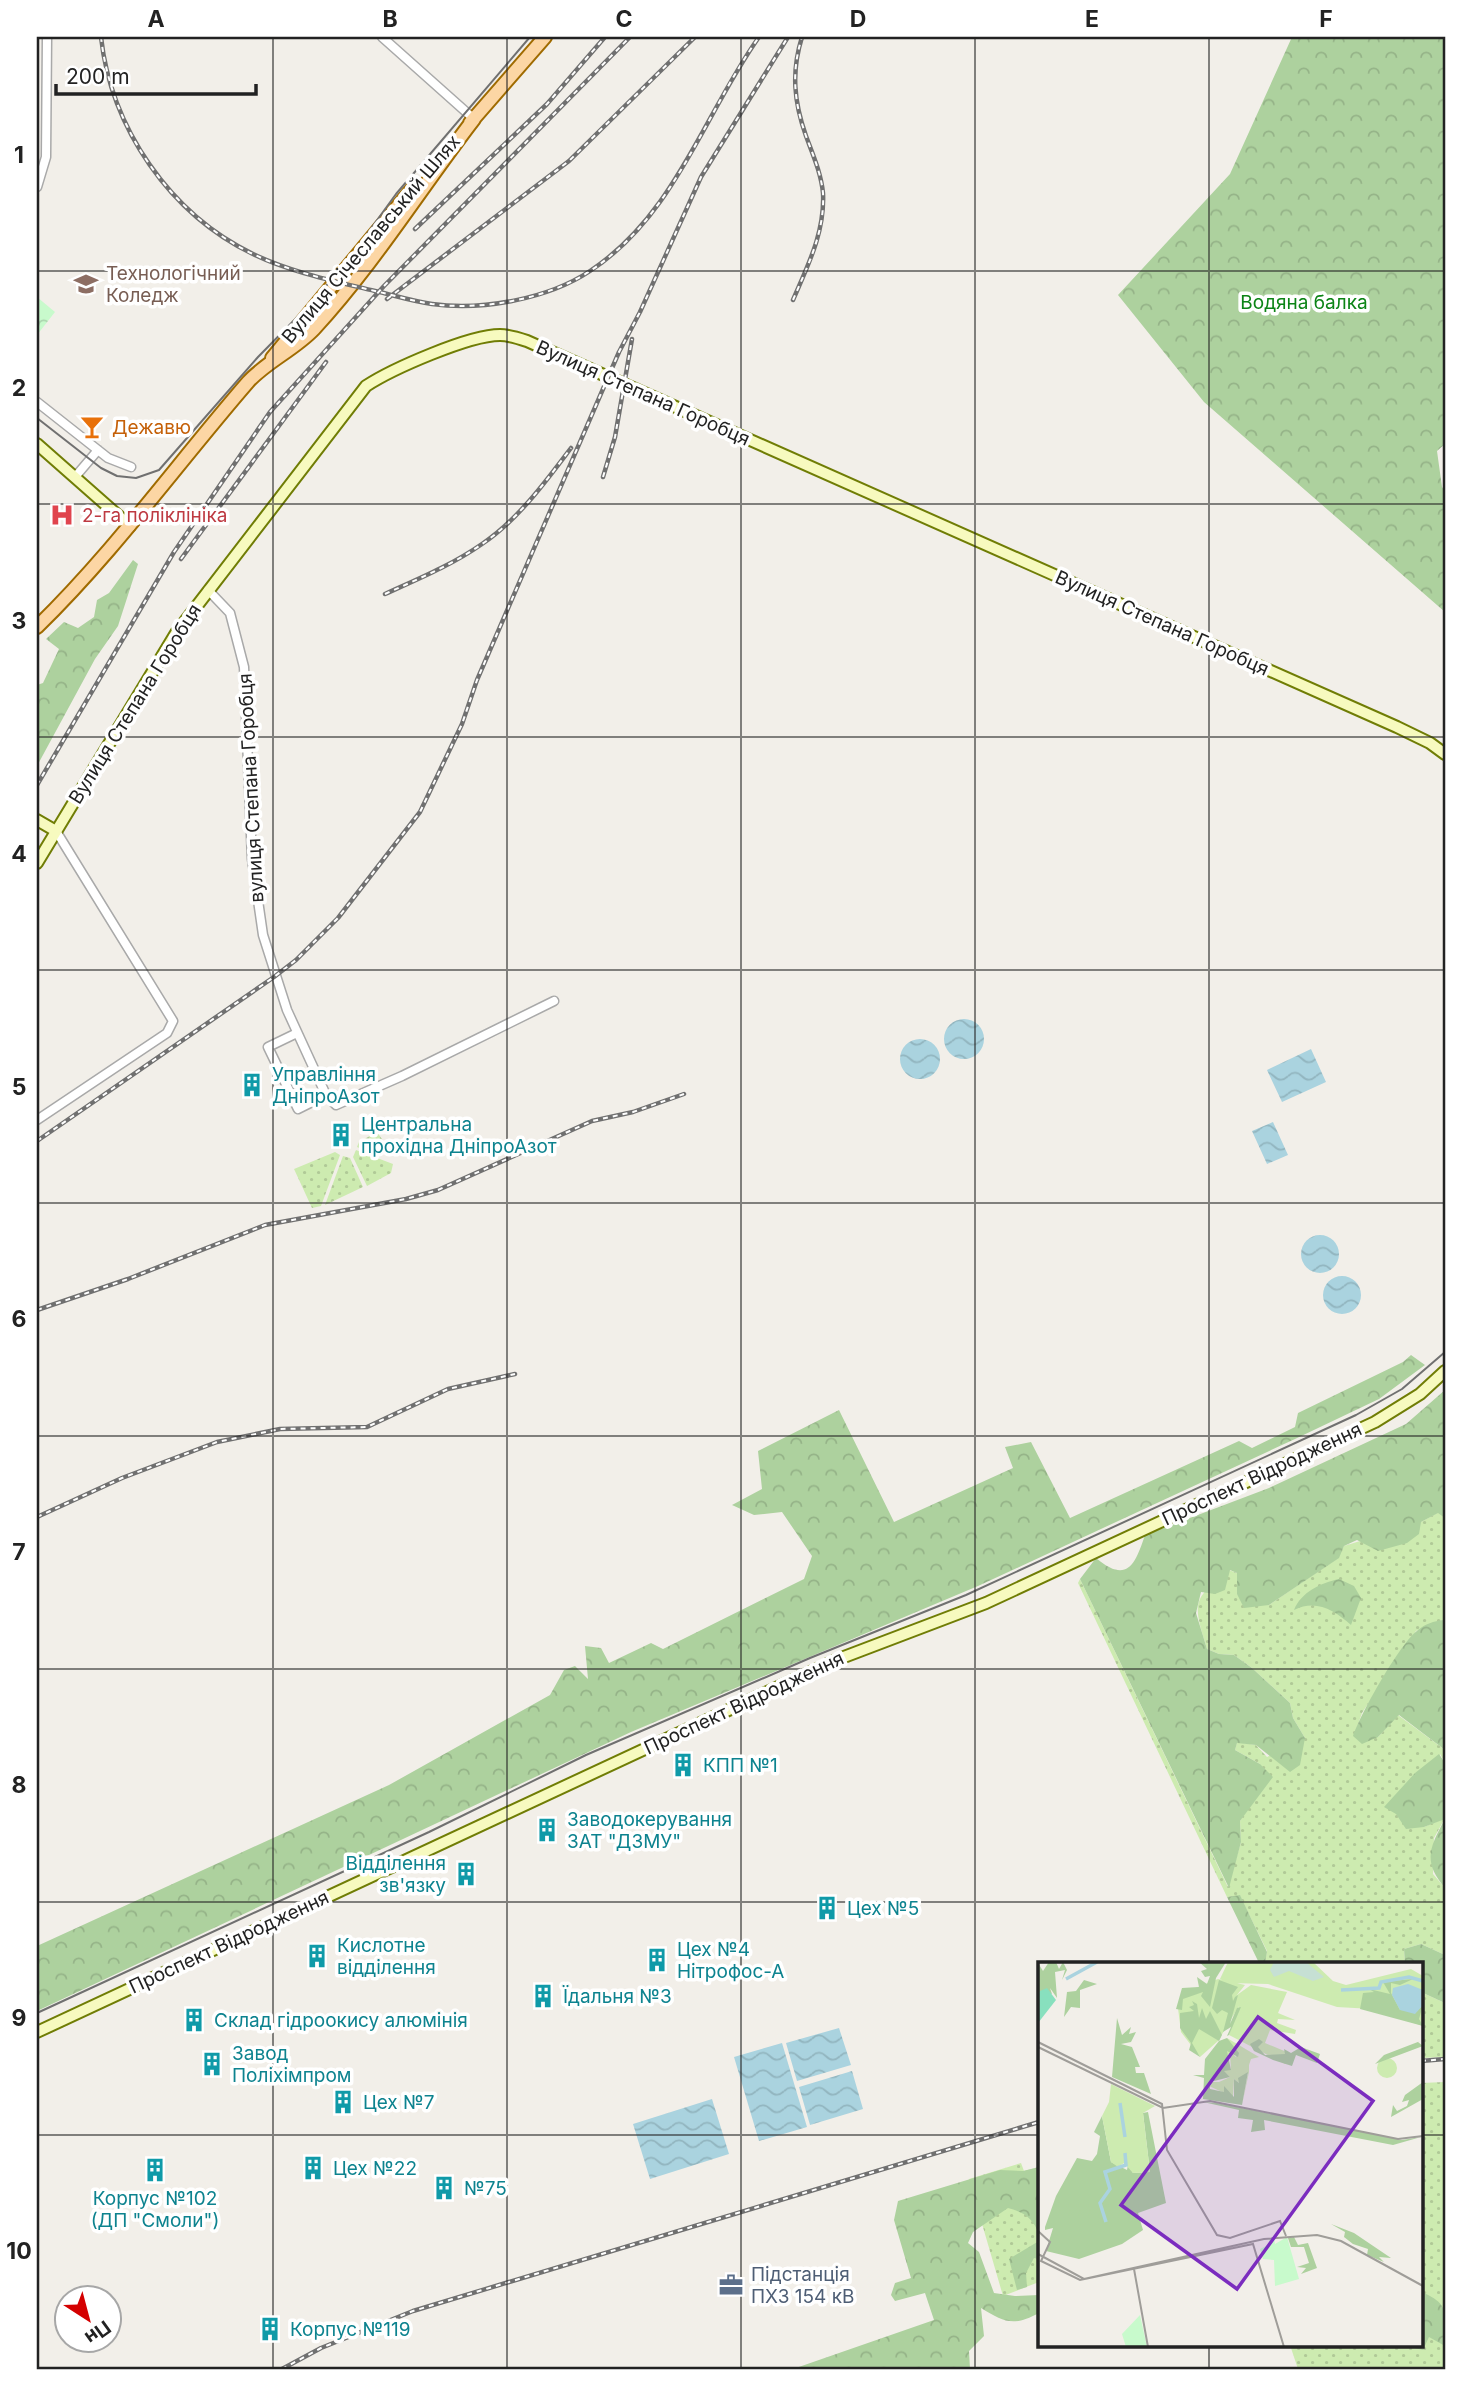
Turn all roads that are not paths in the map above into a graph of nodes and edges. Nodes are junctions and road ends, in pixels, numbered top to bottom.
1 (47, 37) edge
2 (382, 37) edge
3 (545, 37) edge
4 (474, 119) junction
5 (37, 187) edge
6 (37, 402) edge
7 (37, 444) edge
8 (98, 450) junction
9 (131, 467) dead end
10 (75, 477) junction
11 (130, 526) junction
12 (208, 590) junction
13 (37, 627) edge
14 (1445, 754) edge
15 (37, 820) edge
16 (56, 831) junction
17 (37, 863) edge
18 (554, 1001) dead end
19 (297, 1033) junction
20 (326, 1095) junction
21 (37, 1120) edge
22 (1445, 1371) edge
23 (37, 2032) edge

1 - 5 street
2 - 4 street
3 - 4 main road, Вулиця Січеславський Шлях
4 - 11 main road, Вулиця Січеславський Шлях
6 - 8 street
7 - 10 main road
8 - 9 street
8 - 10 street
10 - 11 main road
11 - 13 main road, Вулиця Січеславський Шлях
12 - 14 main road, Вулиця Степана Горобця
12 - 16 main road, Вулиця Степана Горобця
12 - 19 street, вулиця Степана Горобця
15 - 16 main road
16 - 17 main road, Вулиця Степана Горобця
16 - 21 street
18 - 20 street
19 - 20 street, вулиця Степана Горобця
19 - 20 street
22 - 23 main road, Проспект Відродження

